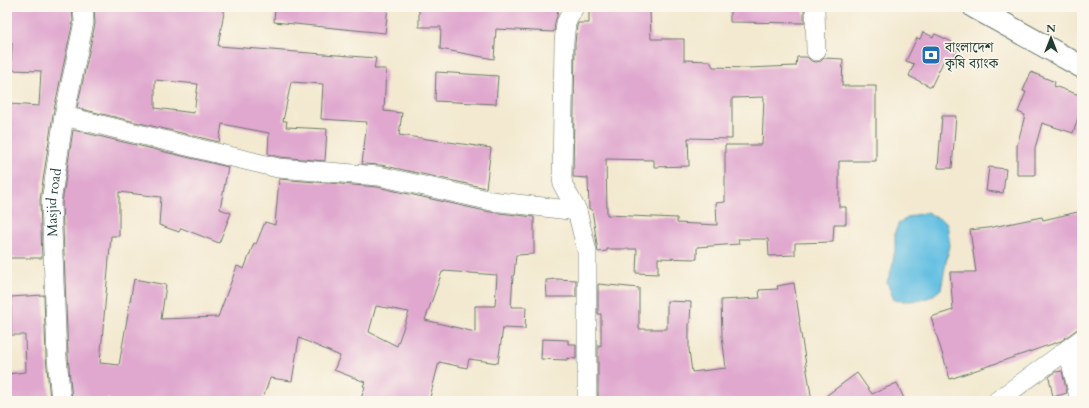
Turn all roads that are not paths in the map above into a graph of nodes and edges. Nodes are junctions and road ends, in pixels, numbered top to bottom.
1 (83, 7) edge
2 (574, 7) edge
3 (815, 7) edge
4 (974, 7) edge
5 (999, 13) edge
6 (816, 51) dead end
7 (1082, 67) edge
8 (64, 116) junction
9 (577, 211) junction
10 (1075, 344) edge
11 (61, 401) edge
12 (587, 401) edge
13 (997, 401) edge
14 (1080, 401) edge

1 - 8 street, Masjid road
2 - 9 street
3 - 6 street
4 - 5 highway
5 - 7 highway
8 - 9 street
8 - 11 street, Masjid road
9 - 12 street
10 - 13 street
10 - 14 street

